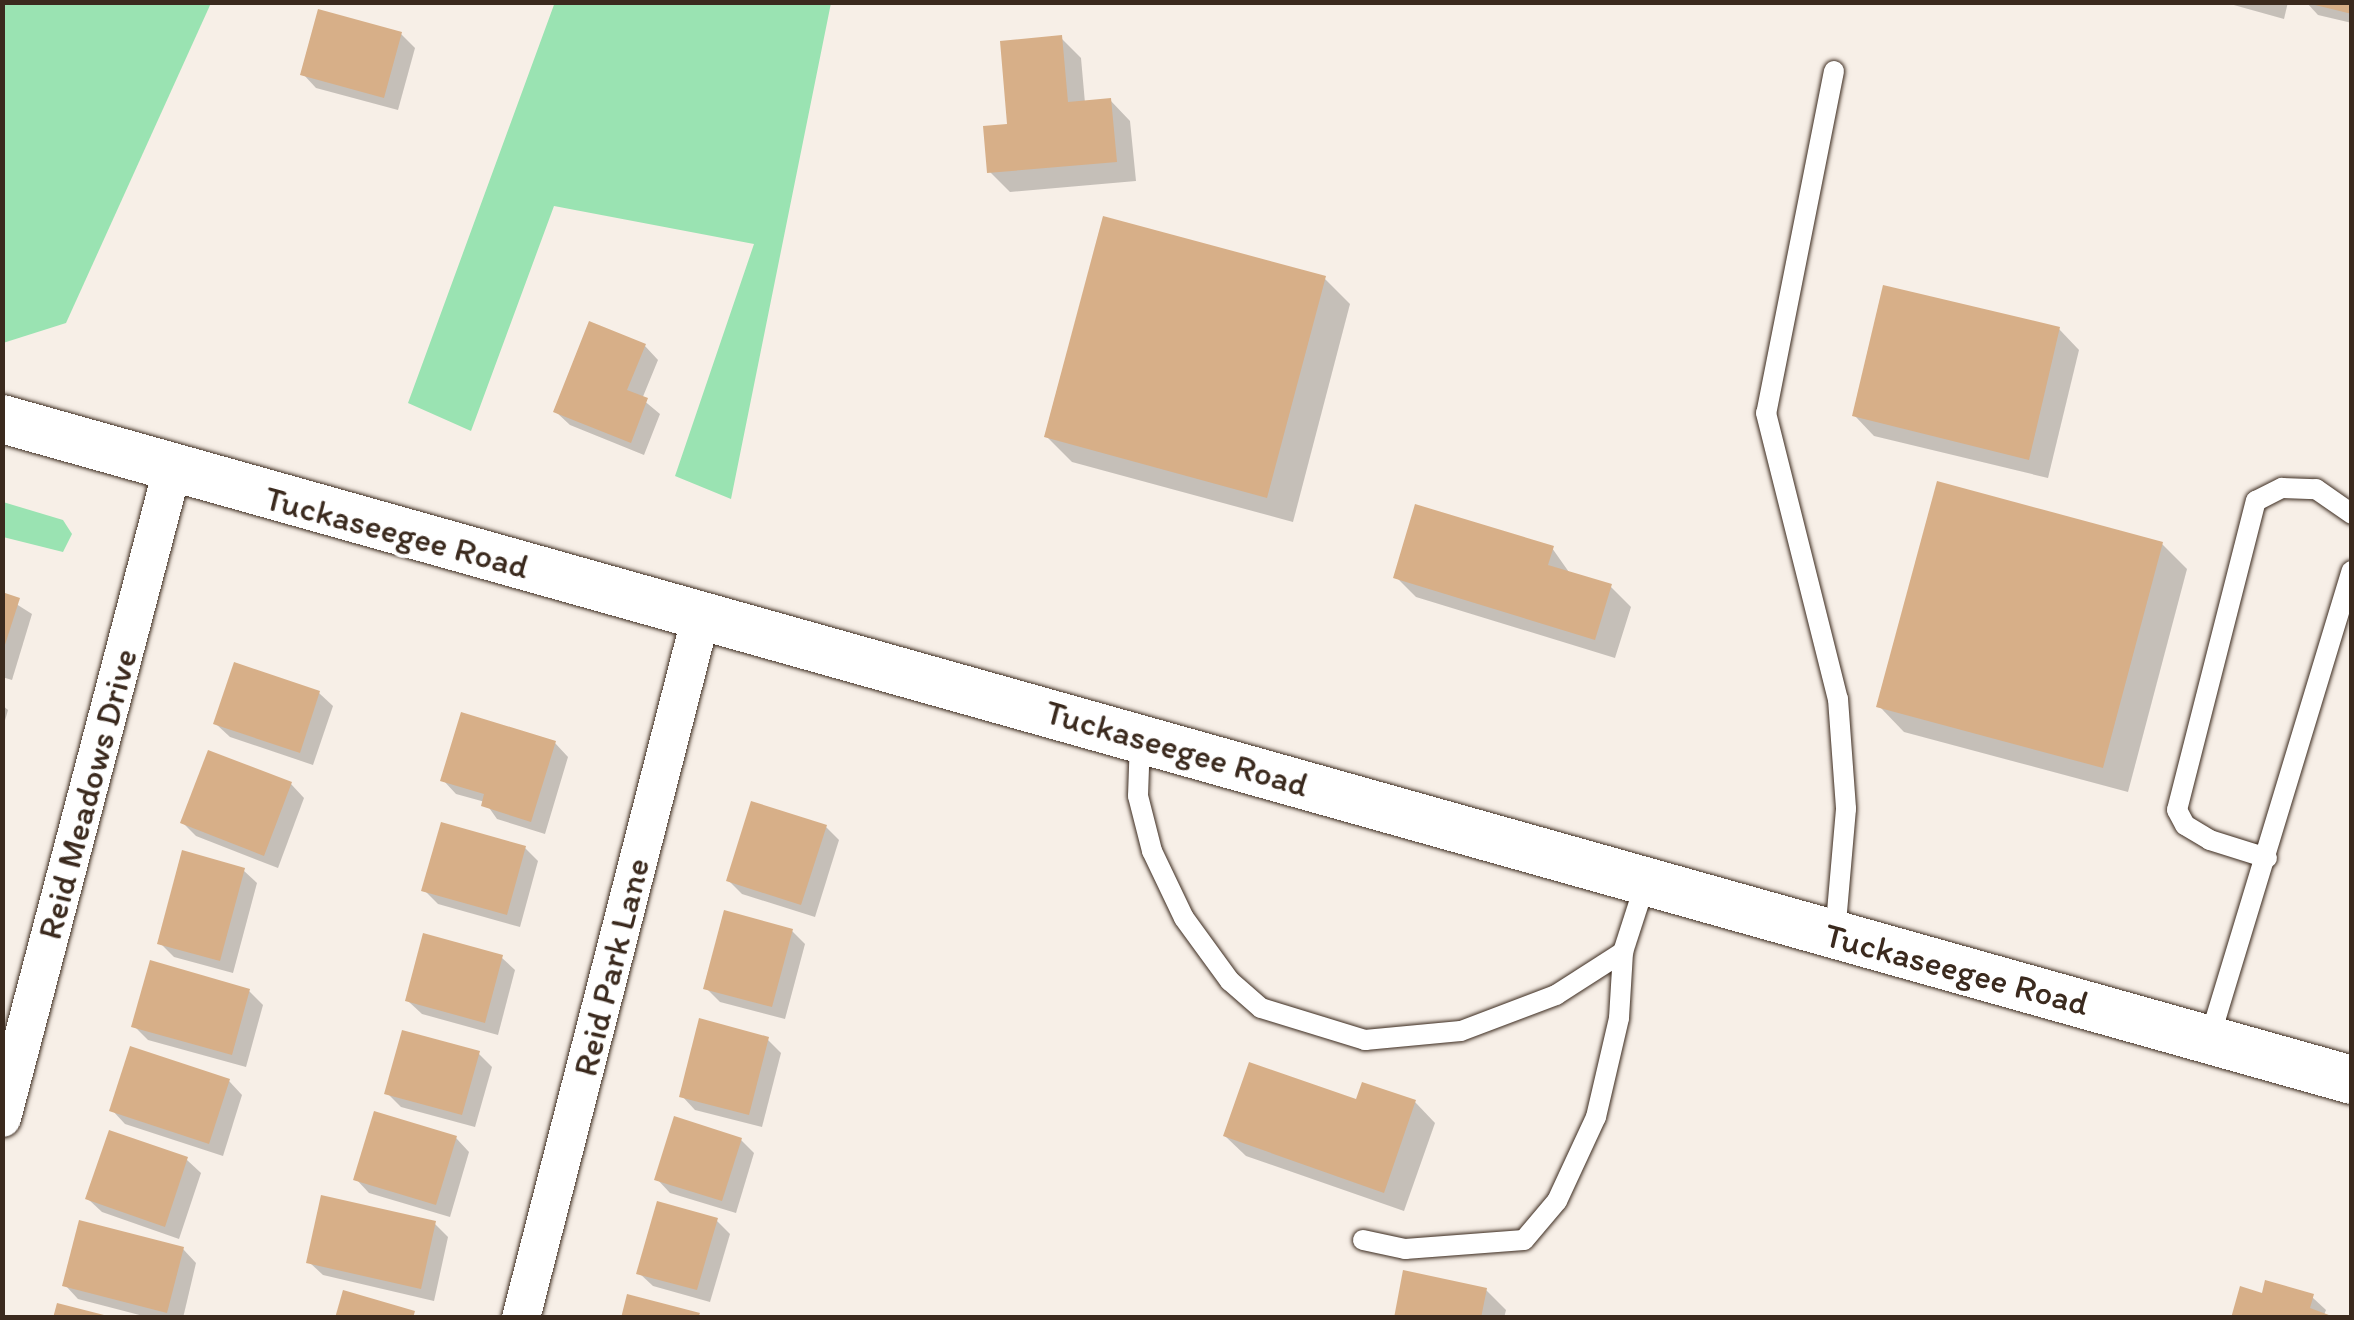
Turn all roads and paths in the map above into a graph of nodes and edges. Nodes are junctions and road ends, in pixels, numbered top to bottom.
1 (1834, 71) dead end
2 (2, 419) edge
3 (172, 470) junction
4 (2352, 514) edge
5 (2352, 571) edge
6 (702, 616) junction
7 (1140, 738) junction
8 (2267, 858) junction
9 (1646, 881) junction
10 (1835, 936) junction
11 (1623, 952) junction
12 (2210, 1037) junction
13 (2352, 1080) edge
14 (2, 1118) edge
15 (1363, 1240) dead end
16 (521, 1318) edge

1 - 10 lane
2 - 3 street, Tuckaseegee Road
3 - 6 street, Tuckaseegee Road
3 - 14 street, Reid Meadows Drive
4 - 8 lane
5 - 8 lane
6 - 7 street, Tuckaseegee Road
6 - 16 street, Reid Park Lane
7 - 9 street, Tuckaseegee Road
7 - 11 lane
8 - 12 lane
9 - 10 street, Tuckaseegee Road
9 - 11 lane
10 - 12 street, Tuckaseegee Road
11 - 15 lane
12 - 13 street, Tuckaseegee Road

